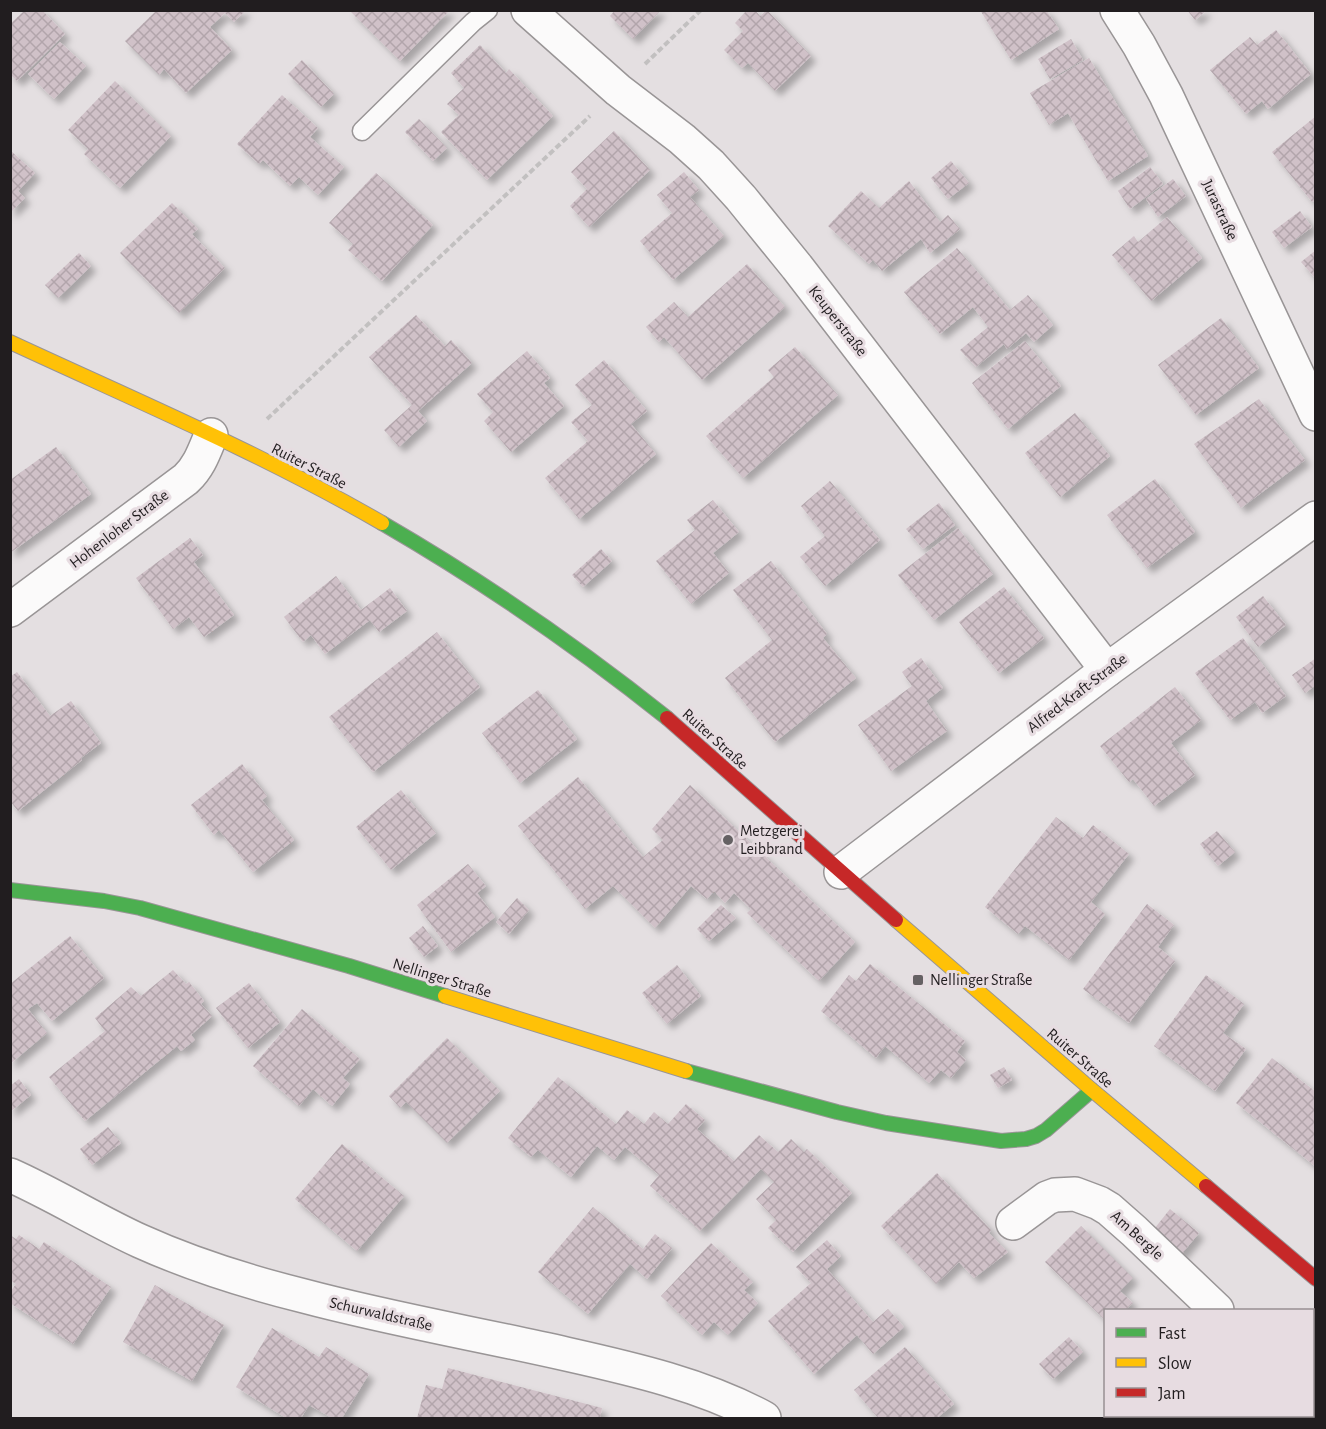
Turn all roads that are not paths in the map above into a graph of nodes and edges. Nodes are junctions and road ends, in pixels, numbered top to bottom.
1 (488, 10) edge
2 (528, 10) edge
3 (1117, 10) edge
4 (362, 131) dead end
5 (10, 342) edge
6 (1316, 414) edge
7 (224, 441) junction
8 (1316, 518) edge
9 (10, 610) edge
10 (1107, 670) junction
11 (841, 872) junction
12 (10, 890) edge
13 (1092, 1090) junction
14 (10, 1175) edge
15 (1013, 1223) dead end
16 (1316, 1280) edge
17 (1215, 1309) edge
18 (764, 1419) edge

1 - 4 lane
2 - 10 street, Keuperstraße
3 - 6 street, Jurastraße
5 - 7 street, Ruiter Straße
7 - 9 street, Hohenloher Straße
7 - 11 street, Ruiter Straße
8 - 10 street, Alfred-Kraft-Straße
10 - 11 street, Alfred-Kraft-Straße
11 - 13 street, Ruiter Straße
12 - 13 street, Nellinger Straße
13 - 16 street, Ruiter Straße
14 - 18 street, Schurwaldstraße
15 - 17 street, Am Bergle

